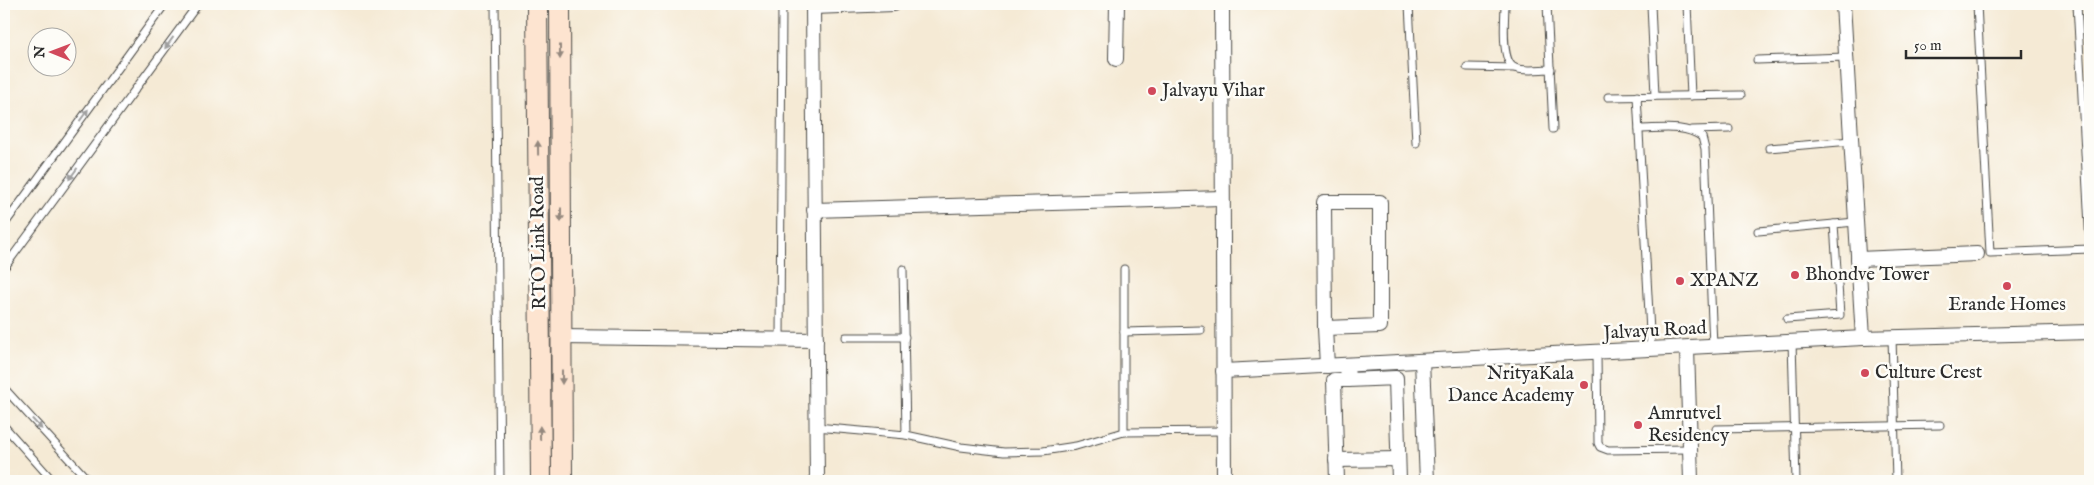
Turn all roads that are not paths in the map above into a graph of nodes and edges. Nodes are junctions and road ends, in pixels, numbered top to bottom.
1 (165, 4) edge
2 (198, 4) edge
3 (495, 4) edge
4 (537, 4) edge
5 (560, 4) edge
6 (782, 4) edge
7 (894, 4) edge
8 (1117, 4) edge
9 (1222, 4) edge
10 (1409, 4) edge
11 (1505, 4) edge
12 (1548, 4) edge
13 (1651, 4) edge
14 (1687, 4) edge
15 (1843, 4) edge
16 (1978, 4) edge
17 (2077, 4) edge
18 (813, 5) edge
19 (1846, 57) junction
20 (1116, 59) dead end
21 (1757, 60) dead end
22 (1467, 68) dead end
23 (1515, 68) junction
24 (1551, 69) junction
25 (1741, 95) dead end
26 (1637, 96) junction
27 (1655, 96) junction
28 (1691, 96) junction
29 (1608, 97) dead end
30 (1553, 129) dead end
31 (1639, 129) junction
32 (1729, 129) dead end
33 (1691, 130) junction
34 (1851, 141) junction
35 (2087, 141) edge
36 (1416, 143) dead end
37 (1769, 148) dead end
38 (1222, 198) junction
39 (814, 210) junction
40 (1855, 222) junction
41 (1834, 224) junction
42 (2090, 224) edge
43 (4, 225) edge
44 (1758, 230) dead end
45 (2090, 245) edge
46 (2090, 249) edge
47 (1977, 254) dead end
48 (1858, 259) junction
49 (4, 268) edge
50 (904, 269) dead end
51 (1124, 269) dead end
52 (1787, 319) dead end
53 (1325, 328) junction
54 (1201, 330) dead end
55 (1124, 332) junction
56 (2090, 332) edge
57 (561, 337) junction
58 (846, 337) dead end
59 (905, 337) junction
60 (1892, 337) junction
61 (1863, 338) junction
62 (780, 339) junction
63 (816, 340) junction
64 (1792, 342) junction
65 (1713, 347) junction
66 (1687, 348) junction
67 (1651, 350) junction
68 (1597, 353) junction
69 (1422, 361) junction
70 (1347, 365) junction
71 (1327, 366) junction
72 (1223, 372) junction
73 (1348, 380) junction
74 (4, 388) edge
75 (1940, 424) dead end
76 (4, 426) edge
77 (1895, 426) junction
78 (816, 427) junction
79 (1795, 428) junction
80 (1716, 429) dead end
81 (1224, 430) junction
82 (1124, 432) junction
83 (906, 435) junction
84 (1690, 449) junction
85 (1398, 459) junction
86 (1336, 460) junction
87 (53, 481) edge
88 (89, 481) edge
89 (500, 481) edge
90 (541, 481) edge
91 (562, 481) edge
92 (817, 481) edge
93 (1224, 481) edge
94 (1337, 481) edge
95 (1399, 481) edge
96 (1427, 481) edge
97 (1691, 481) edge
98 (1796, 481) edge
99 (1896, 481) edge

43 -> 1 lane
2 -> 49 lane
3 - 89 lane
90 -> 4 main road, RTO Link Road
5 -> 57 main road, RTO Link Road
6 - 62 lane
7 - 18 street
8 - 20 street
9 - 38 street
10 - 36 lane
11 - 23 lane
12 - 24 lane
13 - 27 lane
14 - 28 lane
15 - 19 street
16 - 46 lane
17 - 35 lane
18 - 39 street
19 - 21 lane
19 - 34 street
22 - 23 lane
23 - 24 lane
24 - 30 lane
25 - 28 lane
26 - 27 lane
26 - 29 lane
26 - 31 lane
27 - 28 lane
31 - 33 lane
31 - 67 lane
32 - 33 lane
33 - 65 lane
34 - 37 lane
34 - 40 street
35 - 42 lane
38 - 39 street
38 - 72 street
39 - 63 street
40 - 41 lane
40 - 48 street
41 - 44 lane
41 - 52 lane
42 - 45 lane
47 - 48 street
48 - 61 street
50 - 59 lane
51 - 55 lane
53 - 53 street
53 - 71 street
54 - 55 lane
55 - 82 lane
56 - 60 street, Jalvayu Road
57 - 62 street
57 -> 91 main road, RTO Link Road
58 - 59 lane
59 - 83 lane
60 - 61 street, Jalvayu Road
60 - 77 lane
61 - 64 street, Jalvayu Road
62 - 63 street
63 - 78 street
64 - 65 street, Jalvayu Road
64 - 79 lane
65 - 66 street, Jalvayu Road
66 - 67 street, Jalvayu Road
66 - 84 street
67 - 68 street, Jalvayu Road
68 - 69 street, Jalvayu Road
68 - 84 lane
69 - 70 street, Jalvayu Road
69 - 96 street
70 - 71 street, Jalvayu Road
70 - 73 street
71 - 72 street, Jalvayu Road
72 - 81 street
73 - 85 street
73 - 86 street
74 -> 88 lane
75 - 77 lane
76 - 87 lane
77 - 79 lane
77 - 99 lane
78 - 83 lane
78 - 92 street
79 - 80 lane
79 - 98 lane
81 - 82 lane
81 - 93 street
82 - 83 lane
84 - 97 street
85 - 86 street
85 - 95 street
86 - 94 street

